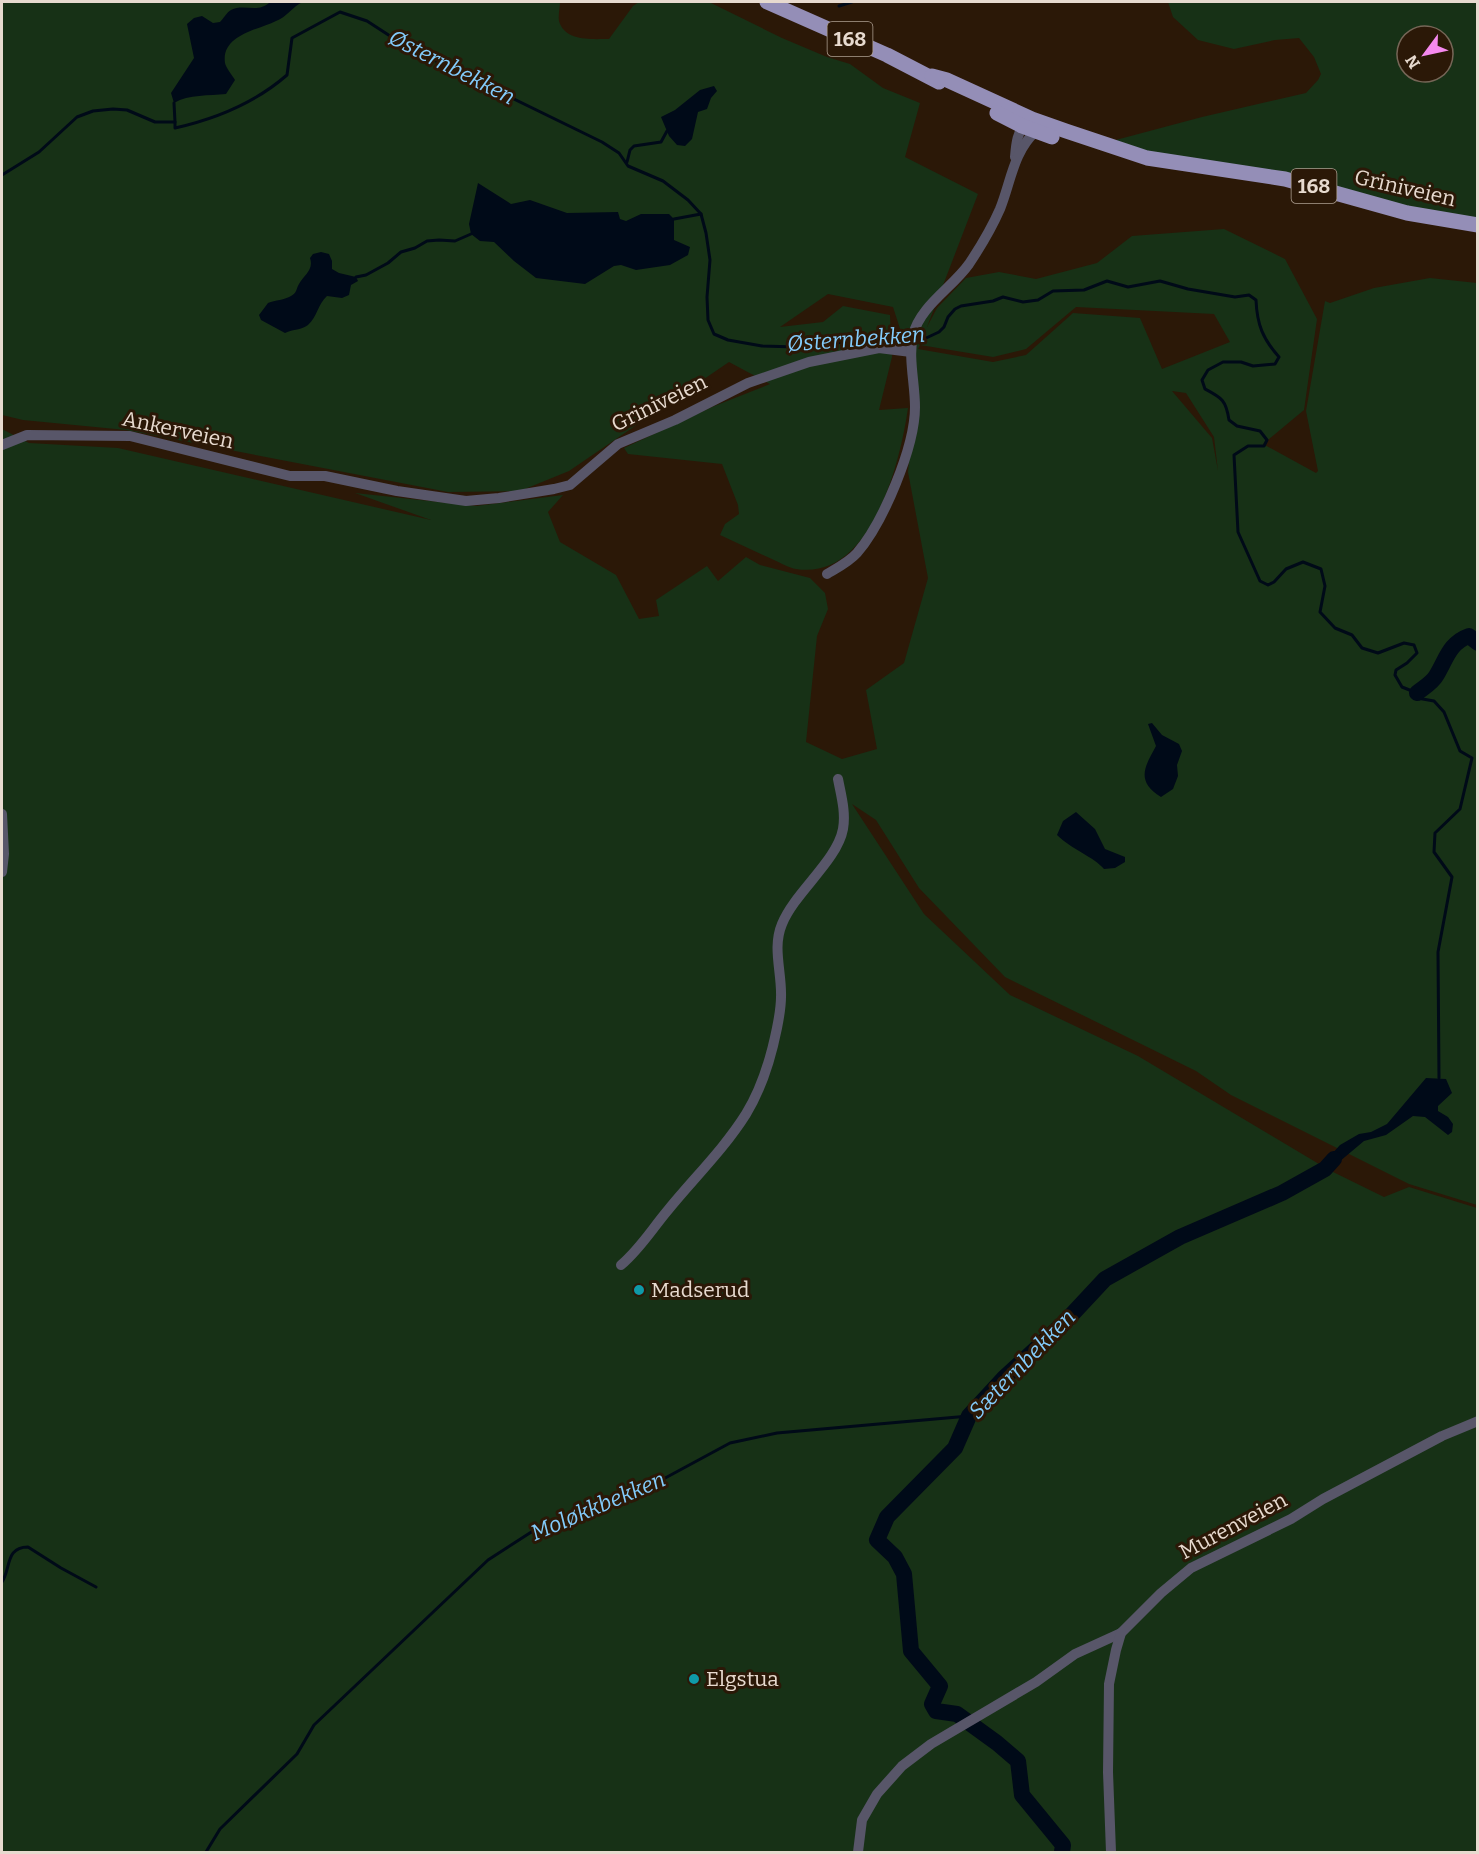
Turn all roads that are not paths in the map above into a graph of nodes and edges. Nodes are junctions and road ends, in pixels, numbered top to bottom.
1 (767, 2) edge
2 (1030, 125) junction
3 (1478, 225) edge
4 (912, 343) junction
5 (2, 444) edge
6 (290, 476) joint
7 (827, 574) dead end
8 (838, 779) dead end
9 (2, 814) edge
10 (2, 872) edge
11 (621, 1266) dead end
12 (1478, 1421) edge
13 (1122, 1633) junction
14 (858, 1852) edge
15 (1111, 1852) edge

1 - 2 main road, Griniveien / 168
2 - 3 main road, Griniveien / 168
2 - 4 street
4 - 6 street, Griniveien
4 - 7 street
5 - 6 street, Ankerveien
8 - 11 street
9 - 10 street
12 - 13 street, Murenveien
13 - 14 street
13 - 15 street, Murenveien

